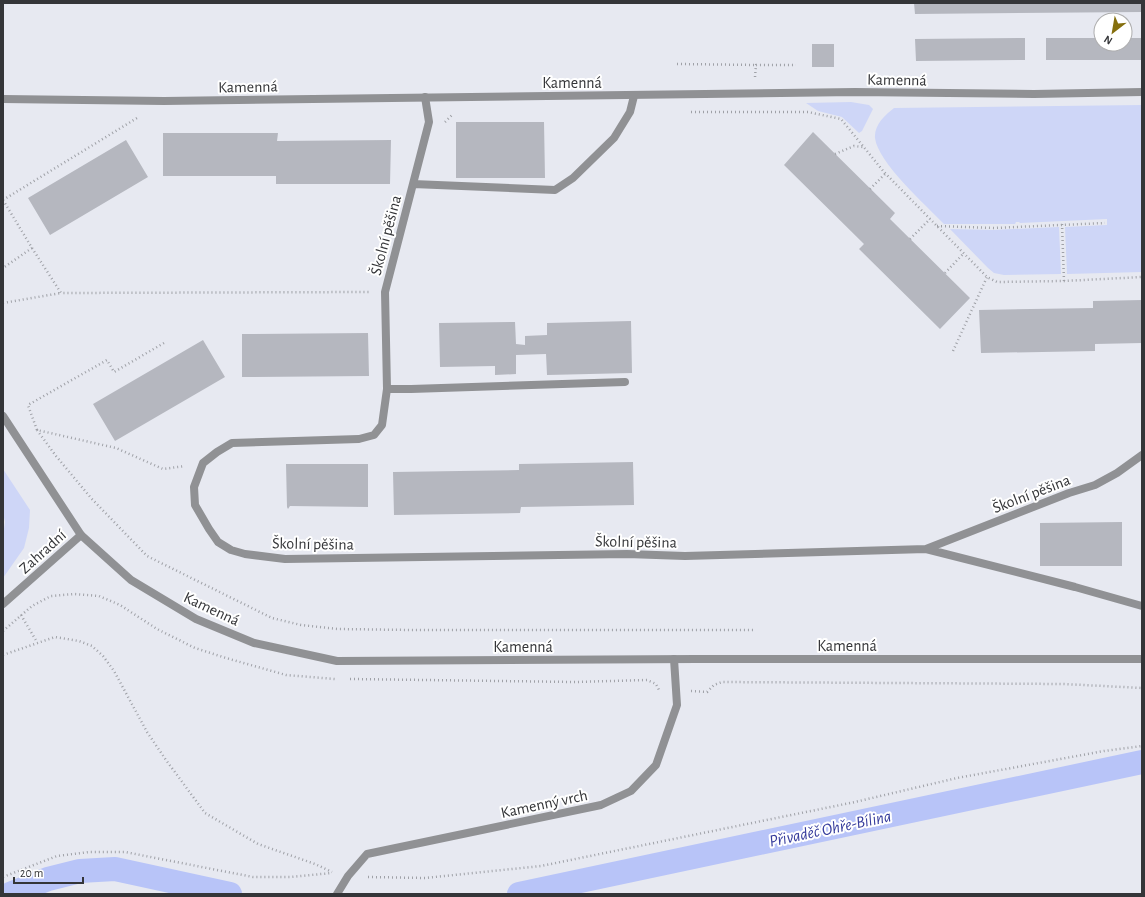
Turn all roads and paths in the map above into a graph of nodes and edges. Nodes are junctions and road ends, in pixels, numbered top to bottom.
1 (677, 64) dead end
2 (756, 65) junction
3 (796, 65) dead end
4 (1142, 92) edge
5 (755, 94) junction
6 (634, 96) junction
7 (425, 97) junction
8 (3, 99) edge
9 (684, 112) dead end
10 (454, 113) dead end
11 (138, 117) dead end
12 (443, 129) dead end
13 (864, 148) junction
14 (835, 154) dead end
15 (885, 174) junction
16 (413, 184) junction
17 (870, 189) dead end
18 (3, 200) edge
19 (930, 219) junction
20 (1105, 223) dead end
21 (1062, 224) junction
22 (937, 226) junction
23 (910, 239) dead end
24 (32, 248) junction
25 (964, 253) junction
26 (3, 268) edge
27 (945, 273) dead end
28 (988, 277) junction
29 (1142, 277) edge
30 (1064, 281) junction
31 (385, 292) junction
32 (61, 293) junction
33 (3, 303) edge
34 (164, 343) dead end
35 (952, 351) dead end
36 (625, 382) dead end
37 (387, 388) junction
38 (3, 416) edge
39 (37, 430) junction
40 (1142, 455) edge
41 (203, 463) junction
42 (81, 535) junction
43 (926, 549) junction
44 (5, 602) edge
45 (1142, 606) edge
46 (753, 630) dead end
47 (37, 642) junction
48 (3, 655) edge
49 (674, 659) junction
50 (1142, 659) edge
51 (1142, 746) edge
52 (332, 873) junction
53 (348, 876) junction
54 (3, 877) edge
55 (337, 894) edge

1 - 2 path
2 - 3 path
2 - 5 path
4 - 5 street, Kamenná
5 - 6 street, Kamenná
6 - 7 street, Kamenná
6 - 16 street
7 - 8 street, Kamenná
7 - 16 street, Školní pěšina
9 - 13 path
10 - 12 path
11 - 18 path
13 - 14 path
13 - 15 path
15 - 17 path
15 - 19 path
16 - 31 street, Školní pěšina
18 - 24 path
19 - 22 path
19 - 23 path
20 - 21 path
21 - 22 path
21 - 30 path
22 - 25 path
24 - 26 path
24 - 32 path
25 - 27 path
25 - 28 path
28 - 30 path
28 - 35 path
29 - 30 path
31 - 32 path
31 - 37 street, Školní pěšina
32 - 33 path
34 - 39 path
36 - 37 street
37 - 41 street, Školní pěšina
38 - 42 street, Kamenná
39 - 41 path
39 - 46 path
40 - 43 street, Školní pěšina
41 - 43 street, Školní pěšina
42 - 44 street, Zahradní
42 - 49 street, Kamenná
43 - 45 street, Školní pěšina
44 - 47 path
47 - 48 path
47 - 52 path
49 - 50 street, Kamenná
49 - 53 street, Kamenný vrch
51 - 53 path
52 - 53 path
52 - 54 path
53 - 55 street, Kamenný vrch

